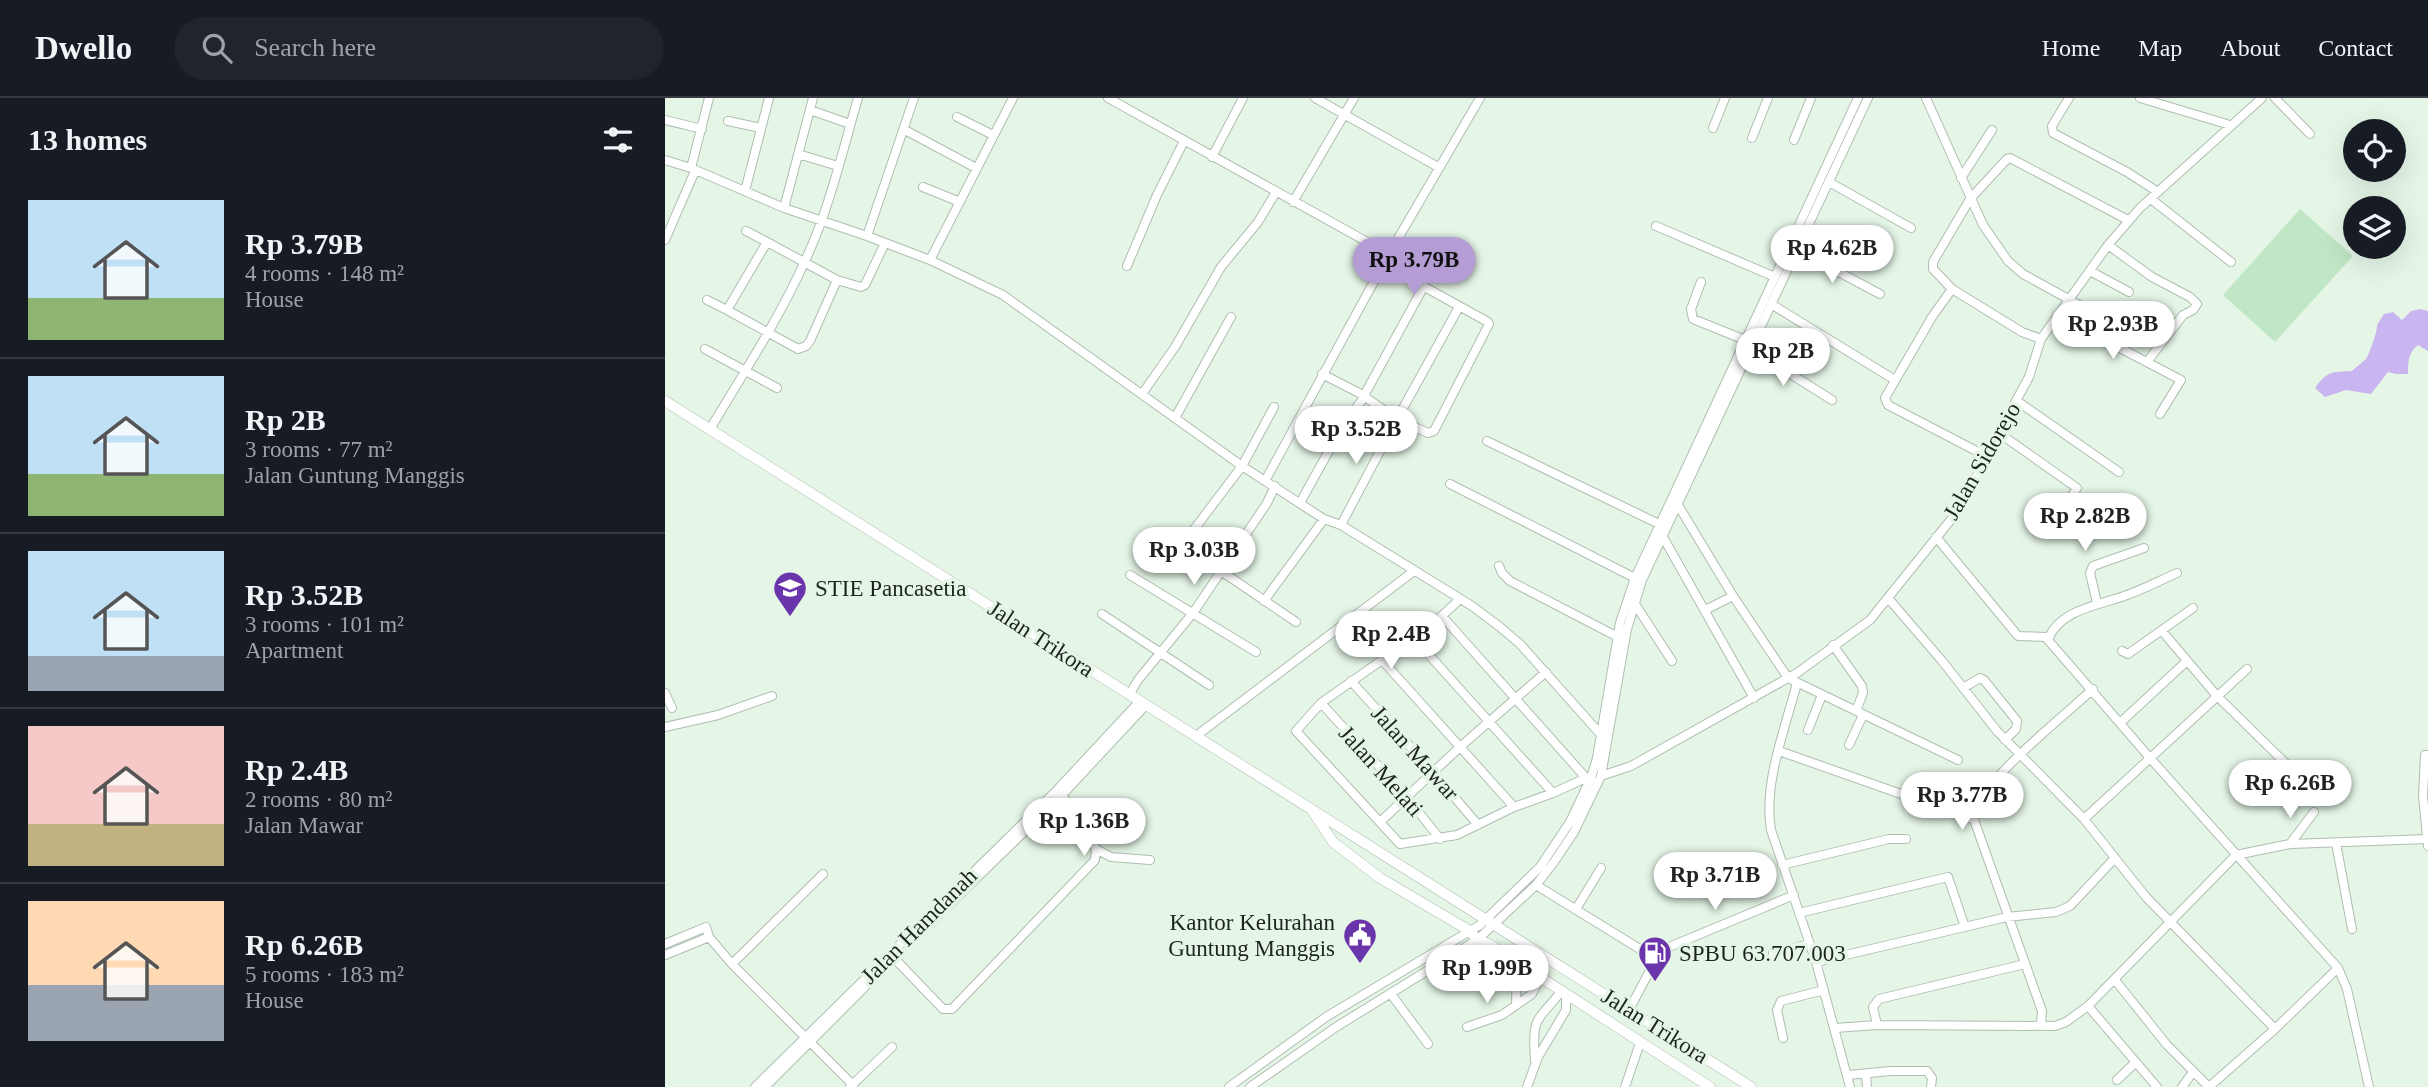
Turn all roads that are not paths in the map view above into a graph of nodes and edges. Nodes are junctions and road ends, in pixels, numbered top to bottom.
1 (709, 98) edge
2 (769, 98) edge
3 (813, 98) edge
4 (858, 98) edge
5 (914, 98) edge
6 (1013, 98) edge
7 (1108, 98) edge
8 (1243, 98) edge
9 (1315, 98) edge
10 (1354, 98) edge
11 (1480, 98) edge
12 (1725, 98) edge
13 (1767, 98) edge
14 (1811, 98) edge
15 (1858, 98) edge
16 (1868, 98) edge
17 (1926, 98) edge
18 (2069, 98) edge
19 (2140, 98) edge
20 (2262, 98) edge
21 (2275, 98) edge
22 (810, 110) junction
23 (1344, 114) junction
24 (957, 117) dead end
25 (665, 120) edge
26 (728, 121) dead end
27 (851, 124) junction
28 (2230, 125) junction
29 (761, 128) junction
30 (1713, 128) dead end
31 (702, 129) junction
32 (903, 129) junction
33 (1993, 130) dead end
34 (2310, 134) dead end
35 (993, 135) junction
36 (1752, 138) dead end
37 (1794, 140) dead end
38 (1184, 141) junction
39 (798, 154) junction
40 (1212, 157) junction
41 (665, 160) edge
42 (838, 166) junction
43 (1438, 167) junction
44 (976, 168) junction
45 (1831, 168) junction
46 (693, 169) junction
47 (1961, 178) junction
48 (1829, 182) junction
49 (923, 187) dead end
50 (744, 191) junction
51 (1276, 192) junction
52 (2155, 195) junction
53 (1970, 199) junction
54 (960, 202) junction
55 (1293, 202) junction
56 (784, 208) junction
57 (2129, 220) junction
58 (822, 221) junction
59 (1656, 226) dead end
60 (1911, 229) dead end
61 (746, 231) dead end
62 (867, 236) junction
63 (665, 240) edge
64 (767, 242) junction
65 (885, 243) junction
66 (2108, 245) junction
67 (1797, 250) junction
68 (1389, 254) junction
69 (930, 260) junction
70 (805, 262) junction
71 (2231, 262) dead end
72 (1383, 264) junction
73 (1127, 266) dead end
74 (2090, 271) junction
75 (1775, 277) junction
76 (837, 280) junction
77 (1701, 282) dead end
78 (1424, 286) junction
79 (1952, 289) junction
80 (2129, 292) dead end
81 (1880, 294) dead end
82 (2068, 298) junction
83 (706, 300) dead end
84 (1772, 304) junction
85 (1459, 307) junction
86 (727, 310) junction
87 (2057, 315) junction
88 (1231, 317) dead end
89 (2121, 328) dead end
90 (766, 333) junction
91 (2042, 339) junction
92 (1745, 340) junction
93 (705, 349) dead end
94 (1751, 349) junction
95 (2147, 362) junction
96 (745, 371) junction
97 (1322, 374) junction
98 (1895, 380) junction
99 (777, 388) dead end
100 (1142, 394) junction
101 (1365, 396) junction
102 (665, 401) edge
103 (1832, 401) dead end
104 (2017, 401) junction
105 (1274, 407) dead end
106 (2160, 414) dead end
107 (1175, 418) junction
108 (1397, 419) junction
109 (1713, 419) junction
110 (1342, 427) junction
111 (710, 429) junction
112 (1999, 433) junction
113 (1487, 441) dead end
114 (1382, 448) junction
115 (1986, 456) junction
116 (1242, 466) junction
117 (2119, 472) dead end
118 (1265, 481) junction
119 (1450, 484) dead end
120 (1275, 486) junction
121 (1300, 503) junction
122 (1678, 505) junction
123 (1324, 519) junction
124 (2055, 521) dead end
125 (1658, 524) junction
126 (1341, 526) junction
127 (1158, 535) dead end
128 (1663, 537) junction
129 (1936, 537) junction
130 (1180, 548) junction
131 (2144, 548) dead end
132 (1499, 566) dead end
133 (1220, 571) junction
134 (1414, 571) junction
135 (2177, 573) dead end
136 (1130, 575) dead end
137 (1635, 578) junction
138 (1733, 596) junction
139 (1888, 598) junction
140 (1459, 600) junction
141 (1264, 601) junction
142 (2097, 603) junction
143 (1635, 604) junction
144 (2193, 608) dead end
145 (1705, 610) junction
146 (1193, 613) junction
147 (1102, 614) dead end
148 (1442, 616) junction
149 (1296, 622) dead end
150 (2162, 631) junction
151 (1618, 637) junction
152 (2049, 637) junction
153 (1413, 638) junction
154 (1833, 645) junction
155 (2122, 651) dead end
156 (1161, 652) junction
157 (1256, 652) dead end
158 (1382, 660) junction
159 (1672, 661) dead end
160 (2187, 661) junction
161 (2247, 668) dead end
162 (1546, 672) junction
163 (1788, 678) junction
164 (1351, 681) junction
165 (1797, 683) junction
166 (1209, 685) dead end
167 (1963, 688) junction
168 (2092, 690) junction
169 (665, 693) edge
170 (1129, 695) junction
171 (1822, 695) junction
172 (772, 696) dead end
173 (2217, 696) junction
174 (1517, 698) junction
175 (1754, 698) junction
176 (1321, 703) junction
177 (1142, 704) junction
178 (672, 708) dead end
179 (1859, 713) junction
180 (1489, 722) junction
181 (2121, 722) junction
182 (665, 727) edge
183 (1808, 730) dead end
184 (1196, 736) junction
185 (1604, 737) junction
186 (2005, 740) junction
187 (1849, 745) dead end
188 (1460, 747) junction
189 (1779, 751) junction
190 (2427, 755) edge
191 (2020, 756) junction
192 (2150, 758) junction
193 (1958, 760) dead end
194 (1434, 773) junction
195 (1593, 777) junction
196 (1060, 792) junction
197 (1553, 793) junction
198 (1406, 796) junction
199 (2322, 797) dead end
200 (1514, 807) junction
201 (1311, 808) junction
202 (2314, 812) dead end
203 (1972, 819) junction
204 (2084, 819) junction
205 (1380, 822) junction
206 (1478, 825) junction
207 (1343, 829) junction
208 (1440, 839) junction
209 (1906, 839) dead end
210 (2427, 841) edge
211 (1333, 842) junction
212 (2336, 843) junction
213 (2290, 844) junction
214 (1096, 849) junction
215 (2237, 855) junction
216 (2115, 858) junction
217 (1150, 860) dead end
218 (1782, 865) junction
219 (1601, 868) dead end
220 (823, 874) dead end
221 (1536, 885) junction
222 (1794, 895) junction
223 (1576, 909) junction
224 (1799, 914) junction
225 (2007, 917) junction
226 (1484, 919) junction
227 (2169, 922) junction
228 (1495, 925) junction
229 (1965, 927) junction
230 (2352, 929) dead end
231 (1473, 935) junction
232 (709, 937) junction
233 (665, 944) edge
234 (1810, 944) junction
235 (1773, 953) dead end
236 (665, 955) edge
237 (894, 958) junction
238 (1656, 959) junction
239 (1816, 962) junction
240 (732, 964) junction
241 (1517, 964) junction
242 (2025, 964) junction
243 (2338, 968) junction
244 (1539, 979) junction
245 (2115, 980) junction
246 (1824, 990) junction
247 (1391, 994) junction
248 (1564, 994) junction
249 (1516, 1005) junction
250 (2088, 1006) junction
251 (1629, 1010) junction
252 (1877, 1025) junction
253 (2041, 1026) junction
254 (1467, 1027) dead end
255 (1835, 1028) junction
256 (2275, 1029) junction
257 (1783, 1038) dead end
258 (807, 1040) junction
259 (1640, 1043) junction
260 (1428, 1044) dead end
261 (892, 1047) dead end
262 (2136, 1062) junction
263 (1535, 1064) junction
264 (2193, 1072) junction
265 (1866, 1074) junction
266 (1848, 1076) junction
267 (2117, 1080) dead end
268 (852, 1086) edge
269 (755, 1087) edge
270 (765, 1087) edge
271 (1229, 1087) edge
272 (1250, 1087) edge
273 (1527, 1087) edge
274 (1625, 1087) edge
275 (1710, 1087) edge
276 (1751, 1087) edge
277 (1850, 1087) edge
278 (1867, 1087) edge
279 (1931, 1087) edge
280 (2157, 1087) edge
281 (2182, 1087) edge
282 (2209, 1087) edge
283 (2369, 1087) edge

1 - 31 street
2 - 29 street
3 - 22 street
4 - 27 street
5 - 32 street
6 - 35 street
7 - 38 street
8 - 40 street
9 - 23 street
10 - 23 street
11 - 43 street
12 - 30 street
13 - 36 street
14 - 37 street
15 - 45 street
16 - 45 street
17 - 47 street
18 - 52 street
19 - 28 street
20 - 28 street, Jalan Sidorejo
21 - 34 street
22 - 27 street
22 - 39 street
23 - 43 street
23 - 55 street
24 - 35 street
25 - 31 street
26 - 29 street
27 - 42 street
28 - 52 street, Jalan Sidorejo
29 - 50 street
31 - 46 street
32 - 44 street
32 - 62 street
33 - 47 street
35 - 44 street
38 - 40 street
38 - 73 street
39 - 42 street
39 - 56 street
40 - 51 street
41 - 46 street
42 - 58 street
43 - 68 street
44 - 54 street
45 - 48 street
45 - 75 street
46 - 50 street
46 - 63 street
47 - 53 street
48 - 60 street
48 - 67 street
49 - 54 street
50 - 56 street
51 - 55 street
51 - 100 street
52 - 57 street, Jalan Sidorejo
52 - 71 street
53 - 57 street
53 - 79 street
53 - 82 street
54 - 69 street
55 - 68 street
56 - 58 street
57 - 66 street, Jalan Sidorejo
58 - 62 street
58 - 70 street
59 - 75 street
61 - 64 street
62 - 65 street
64 - 70 street
64 - 86 street
65 - 69 street
65 - 76 street
66 - 74 street, Jalan Sidorejo
66 - 95 street
67 - 81 street
67 - 84 street
68 - 72 street
69 - 100 street
70 - 76 street
70 - 90 street
72 - 78 street
72 - 97 street
74 - 80 street
74 - 82 street, Jalan Sidorejo
75 - 92 street
76 - 90 street
77 - 92 street
78 - 85 street
78 - 101 street
79 - 91 street
79 - 98 street
82 - 87 street, Jalan Sidorejo
82 - 89 street
83 - 86 street
84 - 94 street
84 - 98 street
85 - 108 street
85 - 108 street
86 - 90 street
87 - 91 street, Jalan Sidorejo
87 - 95 street
88 - 107 street
90 - 96 street
91 - 104 street, Jalan Sidorejo
92 - 109 street
93 - 96 street
94 - 103 street
94 - 109 street
95 - 106 street
96 - 99 street
96 - 111 street
97 - 101 street
97 - 118 street
98 - 115 street
100 - 107 street
101 - 108 street
101 - 110 street
102 - 111 main road, Jalan Trikora
104 - 112 street, Jalan Sidorejo
104 - 117 street
105 - 116 street
107 - 116 street
108 - 114 street
109 - 122 street
109 - 125 street
110 - 114 street
110 - 121 street
111 - 170 main road, Jalan Trikora
112 - 115 street, Jalan Sidorejo
112 - 124 street
113 - 125 street
114 - 126 street
115 - 129 street, Jalan Sidorejo
116 - 118 street
116 - 130 street
118 - 120 street
119 - 137 street
120 - 121 street
120 - 133 street
121 - 123 street
122 - 128 street
122 - 138 street
123 - 126 street
123 - 141 street
125 - 137 street
126 - 134 street
127 - 130 street
128 - 143 street
128 - 145 street
129 - 139 street, Jalan Sidorejo
129 - 152 street
130 - 133 street
131 - 142 street
132 - 151 street
133 - 141 street
133 - 146 street
134 - 140 street
134 - 184 street
135 - 142 street
136 - 146 street
137 - 151 street
138 - 145 street
138 - 163 street
139 - 154 street, Jalan Sidorejo
139 - 167 street
140 - 148 street
140 - 162 street
141 - 149 street
142 - 152 street
143 - 159 street
143 - 185 street
144 - 150 street
145 - 175 street
146 - 156 street
146 - 157 street
147 - 156 street
148 - 153 street
148 - 174 street
150 - 155 street
150 - 160 street
151 - 185 street
152 - 168 street
153 - 158 street
153 - 180 street
154 - 163 street, Jalan Sidorejo
154 - 179 street
156 - 166 street
156 - 170 street
158 - 164 street
158 - 188 street
160 - 173 street
160 - 181 street
161 - 173 street
162 - 174 street
162 - 185 street
163 - 165 street
163 - 175 street, Jalan Sidorejo
164 - 176 street
164 - 194 street, Jalan Mawar
165 - 171 street
165 - 189 street
167 - 186 street
167 - 186 street
168 - 181 street
168 - 191 street
169 - 178 street
170 - 177 main road, Jalan Trikora
171 - 179 street
171 - 183 street
172 - 182 street
173 - 192 street
173 - 199 street
174 - 180 street
174 - 195 street
175 - 195 street, Jalan Sidorejo
176 - 198 street, Jalan Melati
176 - 205 street
177 - 184 main road, Jalan Trikora
177 - 196 street, Jalan Hamdanah
179 - 187 street
179 - 193 street
180 - 188 street
180 - 197 street
181 - 192 street
184 - 201 main road, Jalan Trikora
185 - 195 street
186 - 191 street
188 - 194 street
188 - 200 street
189 - 203 street
189 - 218 street
190 - 210 street
191 - 203 street
191 - 204 street
192 - 204 street
192 - 215 street
194 - 198 street
194 - 206 street, Jalan Mawar
195 - 197 street, Jalan Sidorejo
195 - 221 street
195 - 226 street
196 - 214 street
196 - 237 street, Jalan Hamdanah
196 - 258 street, Jalan Hamdanah
197 - 200 street, Jalan Sidorejo
198 - 205 street
198 - 208 street, Jalan Melati
200 - 206 street, Jalan Sidorejo
201 - 207 main road, Jalan Trikora
201 - 211 main road, Jalan Trikora
202 - 213 street
203 - 225 street
204 - 216 street
205 - 208 street, Jalan Sidorejo
206 - 208 street, Jalan Sidorejo
207 - 211 main road
207 - 226 main road, Jalan Trikora
209 - 218 street
210 - 212 street
211 - 231 main road, Jalan Trikora
212 - 213 street
212 - 230 street
213 - 215 street
214 - 217 street
214 - 237 street
215 - 227 street
215 - 243 street
216 - 225 street
216 - 227 street
218 - 222 street
219 - 223 street
220 - 240 street
221 - 223 street
221 - 228 street
222 - 224 street
222 - 238 street
223 - 238 street
224 - 229 street
224 - 234 street
225 - 229 street
225 - 242 street
226 - 228 main road, Jalan Trikora
226 - 231 street
227 - 245 street
227 - 256 street
228 - 231 street
228 - 251 main road, Jalan Trikora
229 - 239 street
231 - 241 main road, Jalan Trikora
231 - 247 street
231 - 271 street
232 - 233 street
232 - 236 street
232 - 240 street
234 - 235 street
234 - 239 street
237 - 258 street, Jalan Hamdanah
238 - 251 street
239 - 246 street
240 - 258 street
241 - 244 main road, Jalan Trikora
241 - 249 street
242 - 252 street
242 - 253 street
243 - 256 street
243 - 283 street
244 - 248 main road, Jalan Trikora
244 - 249 street
245 - 250 street
245 - 264 street
246 - 255 street
246 - 257 street
247 - 260 street
247 - 272 street
248 - 259 main road, Jalan Trikora
248 - 263 street
248 - 263 street
249 - 254 street
250 - 253 street
250 - 262 street
251 - 276 main road, Jalan Trikora
252 - 253 street
252 - 255 street
255 - 266 street
256 - 282 street
258 - 268 street
258 - 269 street, Jalan Hamdanah
258 - 270 street, Jalan Hamdanah
259 - 274 street
259 - 275 main road, Jalan Trikora
261 - 268 street
262 - 267 street
262 - 280 street
263 - 273 street
264 - 281 street
264 - 282 street
265 - 266 street
265 - 278 street
265 - 279 street
266 - 277 street

